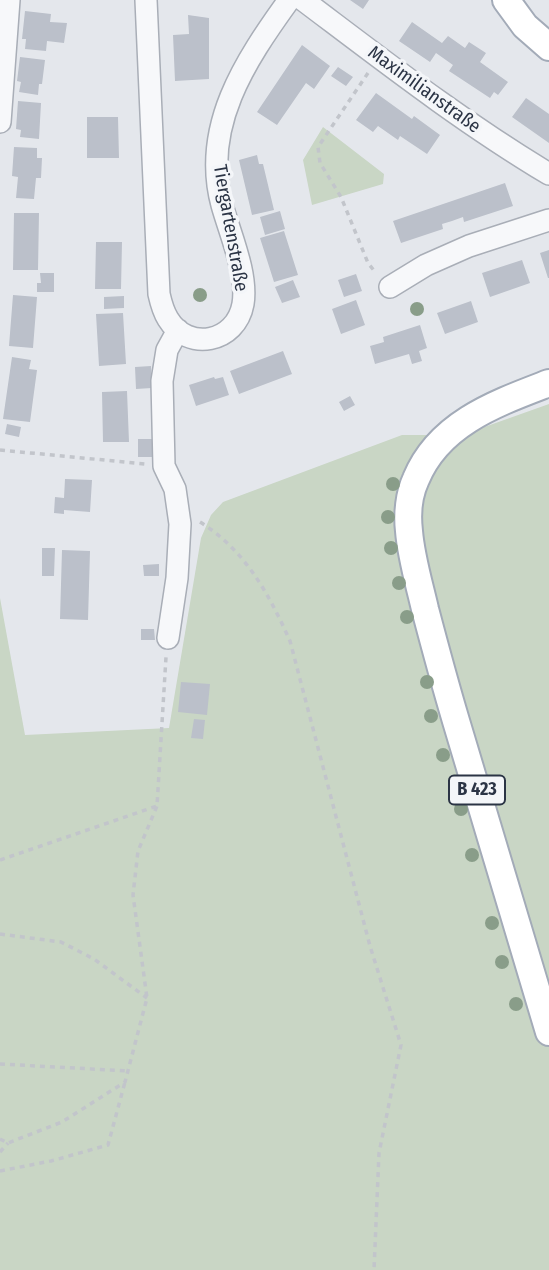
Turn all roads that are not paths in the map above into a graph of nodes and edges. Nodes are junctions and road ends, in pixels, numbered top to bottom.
1 (9, 0) edge
2 (146, 0) edge
3 (289, 0) edge
4 (303, 0) edge
5 (506, 0) edge
6 (549, 47) edge
7 (0, 122) edge
8 (549, 174) edge
9 (549, 220) edge
10 (390, 287) road end
11 (178, 330) junction
12 (549, 383) edge
13 (168, 638) road end
14 (549, 1032) edge

1 - 7 street
2 - 11 street
3 - 11 street, Tiergartenstraße
4 - 8 street, Maximilianstraße
5 - 6 main road
9 - 10 street
11 - 13 street
12 - 14 main road, B 423

